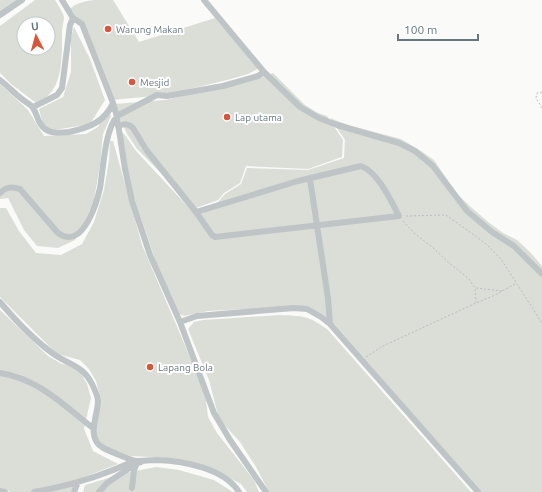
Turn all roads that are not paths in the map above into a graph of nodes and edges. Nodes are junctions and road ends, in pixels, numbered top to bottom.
1 (22, 0) edge
2 (62, 0) edge
3 (204, 0) edge
4 (0, 15) edge
5 (73, 18) junction
6 (264, 72) junction
7 (0, 80) edge
8 (113, 103) junction
9 (33, 106) junction
10 (117, 117) junction
11 (118, 126) junction
12 (310, 178) junction
13 (0, 193) edge
14 (196, 212) junction
15 (318, 224) junction
16 (542, 274) edge
17 (0, 302) edge
18 (180, 322) junction
19 (330, 324) junction
20 (0, 373) edge
21 (93, 428) junction
22 (136, 462) junction
23 (78, 482) junction
24 (132, 488) dead end
25 (0, 491) edge
26 (5, 492) edge
27 (34, 492) edge
28 (74, 492) edge
29 (99, 492) edge
30 (239, 492) edge
31 (266, 492) edge
32 (478, 492) edge

1 - 4 street
2 - 5 street
3 - 6 street
5 - 8 street
5 - 9 street
6 - 10 street
6 - 16 street
7 - 9 street
8 - 9 street
8 - 10 street
10 - 11 street
10 - 13 street
11 - 14 street
11 - 18 street
12 - 14 street
12 - 15 street
12 - 15 street
14 - 15 street
15 - 19 street
17 - 21 street
18 - 19 street
18 - 31 street
19 - 32 street
20 - 21 street
21 - 22 street
22 - 23 street
22 - 24 street
22 - 29 street
22 - 30 street
23 - 27 street
23 - 28 street
25 - 26 street

